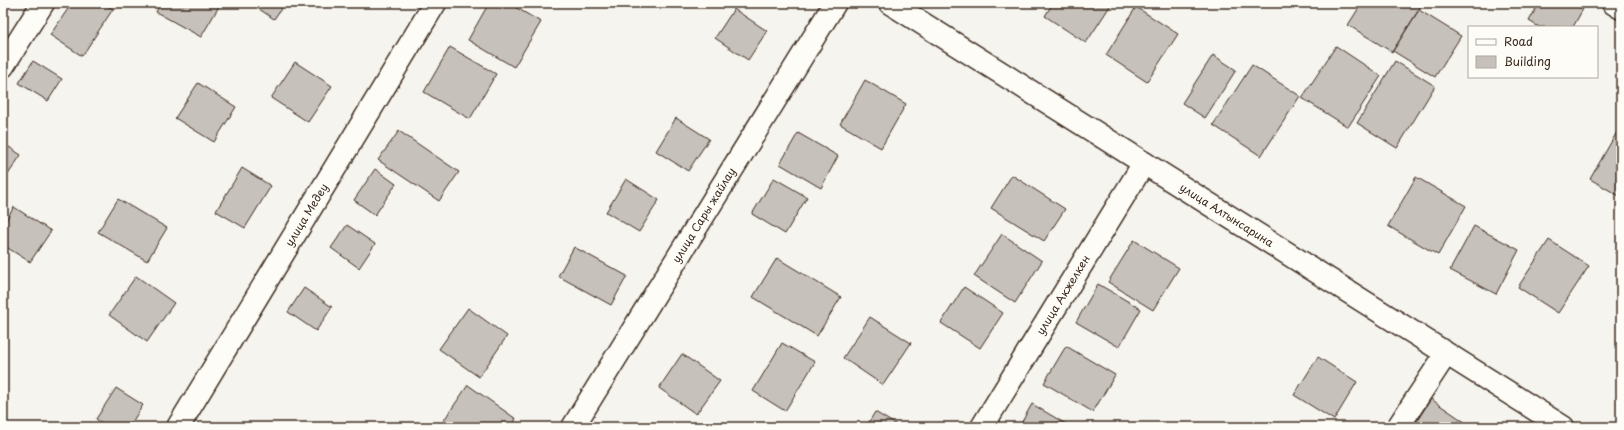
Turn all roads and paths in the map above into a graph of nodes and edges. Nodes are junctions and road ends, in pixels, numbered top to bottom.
1 (42, 3) edge
2 (435, 3) edge
3 (835, 3) edge
4 (890, 3) edge
5 (1613, 3) edge
6 (1621, 8) edge
7 (3, 66) edge
8 (1144, 163) junction
9 (1446, 354) junction
10 (178, 427) edge
11 (573, 427) edge
12 (982, 427) edge
13 (1398, 427) edge
14 (1563, 427) edge

1 - 7 street
2 - 10 street, улица Медеу
3 - 11 street, улица Сары жайлау
4 - 8 street, улица Алтынсарина
5 - 6 street
8 - 9 street, улица Алтынсарина
8 - 12 street, улица Акжелкен
9 - 13 street
9 - 14 street, улица Алтынсарина

